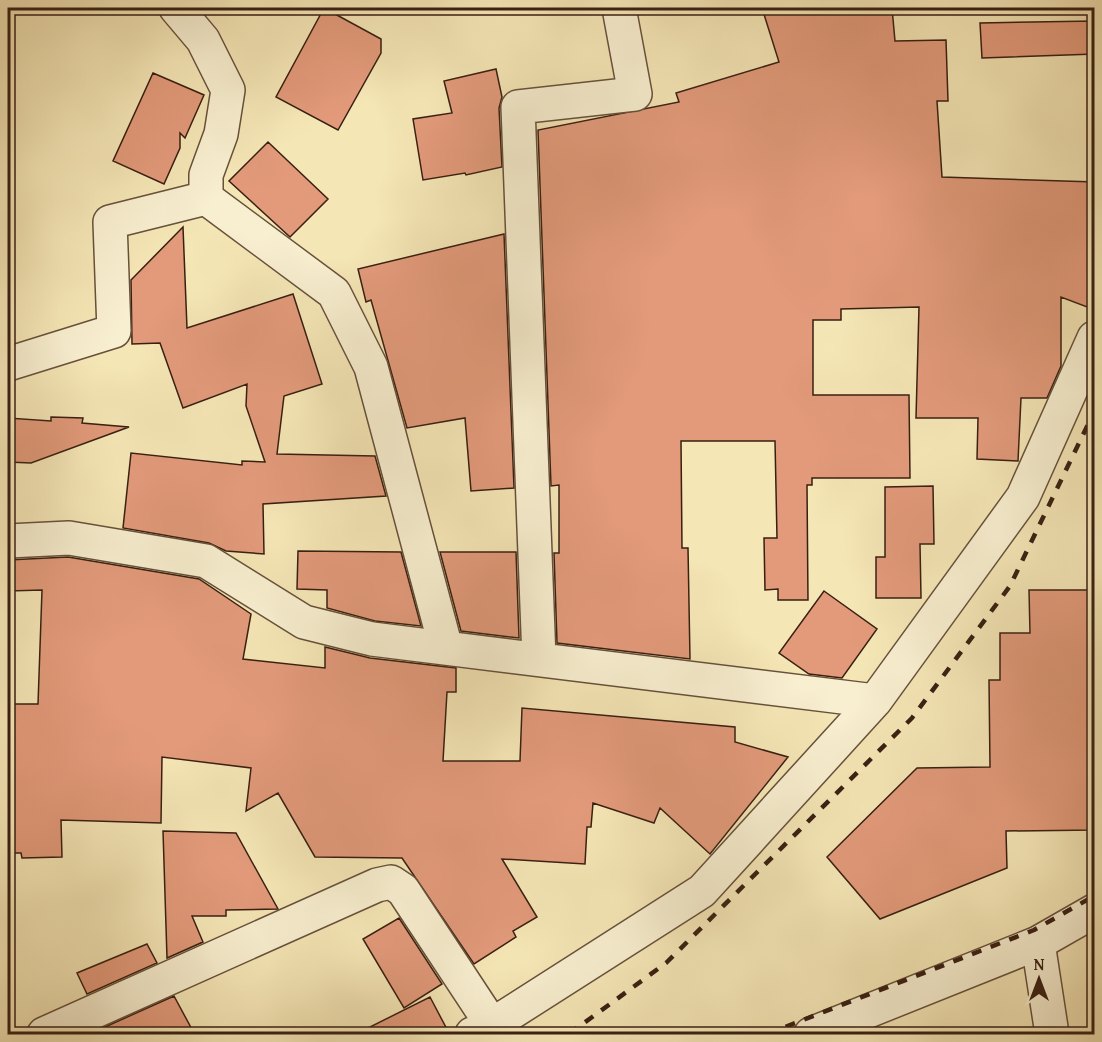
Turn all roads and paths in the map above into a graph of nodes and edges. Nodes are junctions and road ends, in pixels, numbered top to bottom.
1 (176, 8) edge
2 (619, 8) edge
3 (206, 198) junction
4 (1095, 338) edge
5 (8, 364) edge
6 (8, 541) edge
7 (446, 648) junction
8 (539, 659) junction
9 (875, 700) junction
10 (1095, 911) edge
11 (1038, 943) junction
12 (482, 1030) edge
13 (44, 1035) edge
14 (811, 1035) edge
15 (1052, 1035) edge

1 - 3 street
2 - 8 street
3 - 5 street
3 - 7 street
4 - 9 street
6 - 7 street
7 - 8 street
8 - 9 street
9 - 12 street
10 - 11 street
11 - 14 street
11 - 15 street
12 - 13 street

